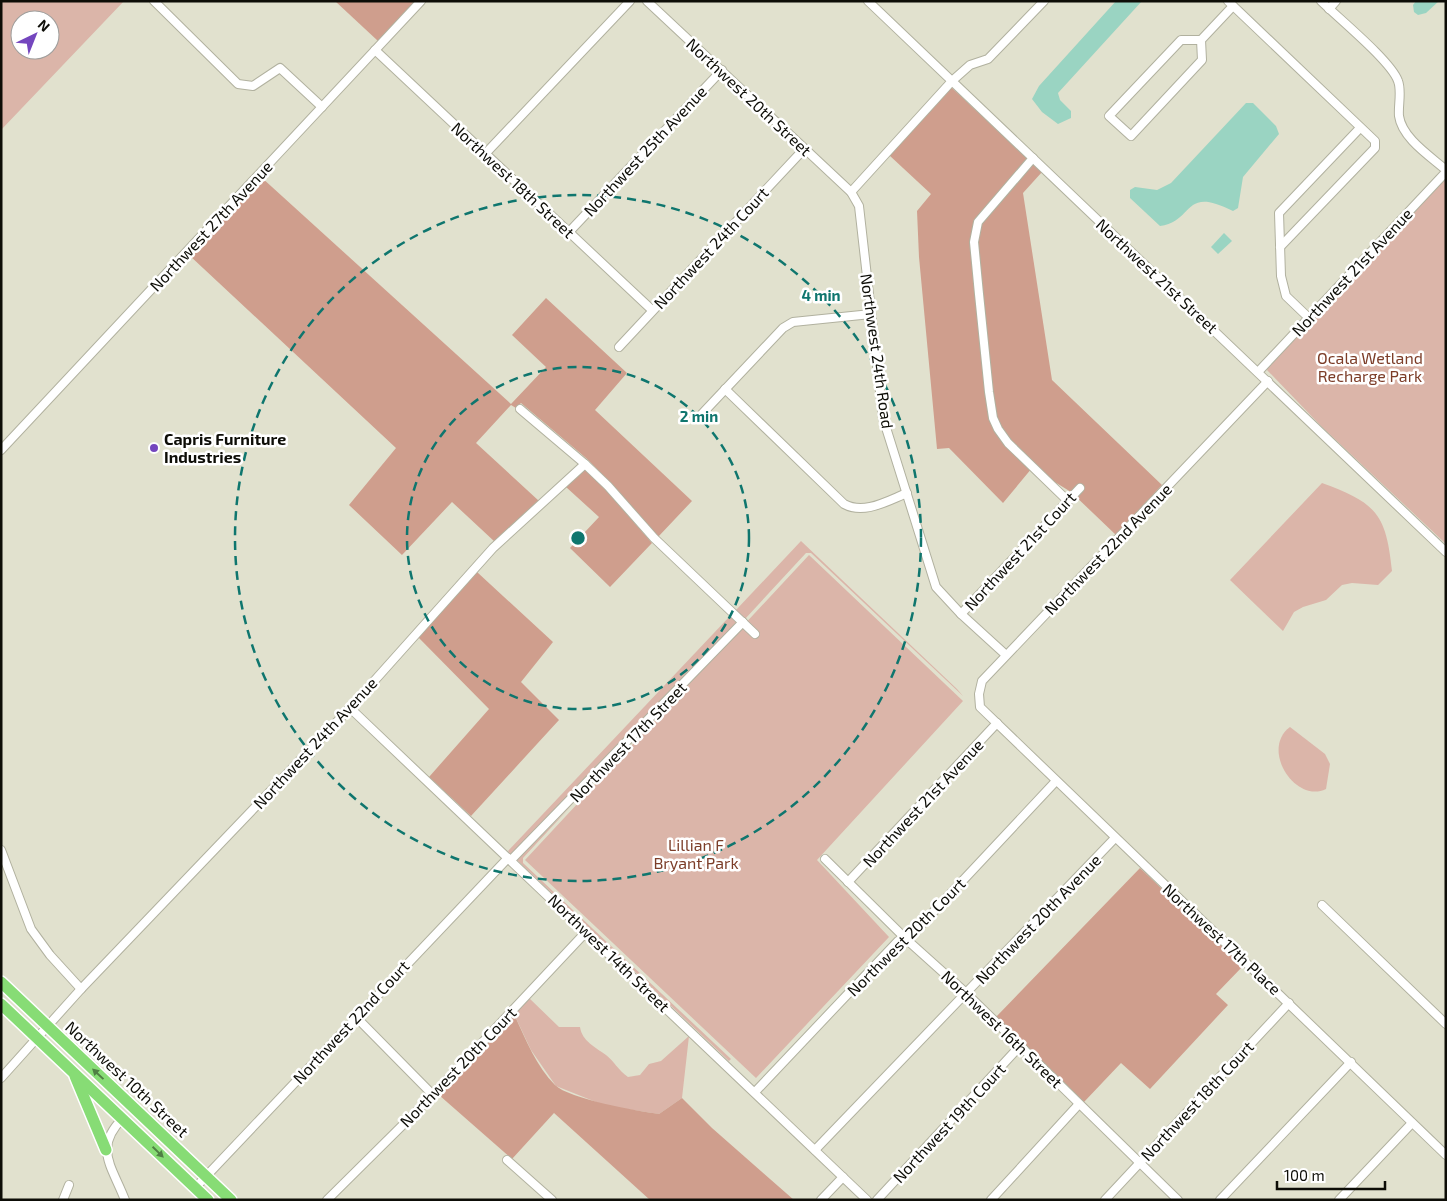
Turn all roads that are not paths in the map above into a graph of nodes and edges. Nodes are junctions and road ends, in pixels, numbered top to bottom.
1 (154, 1) edge
2 (421, 1) edge
3 (630, 1) edge
4 (647, 1) edge
5 (868, 1) edge
6 (1044, 1) edge
7 (1321, 1) edge
8 (1336, 1) edge
9 (1230, 4) edge
10 (1329, 9) junction
11 (1201, 40) junction
12 (375, 50) junction
13 (722, 70) junction
14 (952, 81) junction
15 (322, 107) junction
16 (1360, 128) junction
17 (804, 149) junction
18 (485, 154) junction
19 (1033, 158) junction
20 (1446, 171) edge
21 (851, 192) junction
22 (569, 232) junction
23 (1280, 247) junction
24 (652, 310) junction
25 (871, 314) junction
26 (1309, 318) junction
27 (619, 347) dead end
28 (1258, 372) junction
29 (1268, 381) junction
30 (725, 389) junction
31 (520, 409) dead end
32 (699, 417) dead end
33 (1, 450) edge
34 (585, 464) junction
35 (1080, 488) dead end
36 (907, 493) junction
37 (1068, 501) junction
38 (1446, 552) edge
39 (960, 614) junction
40 (743, 622) junction
41 (755, 634) dead end
42 (1006, 655) junction
43 (350, 708) junction
44 (997, 723) junction
45 (1056, 781) junction
46 (1115, 838) junction
47 (1, 850) edge
48 (825, 858) dead end
49 (510, 859) junction
50 (848, 882) junction
51 (1322, 905) dead end
52 (586, 932) junction
53 (906, 939) junction
54 (1, 982) edge
55 (81, 989) junction
56 (965, 992) junction
57 (1289, 1003) junction
58 (1, 1004) edge
59 (356, 1017) junction
60 (1446, 1024) edge
61 (47, 1026) junction
62 (37, 1038) junction
63 (1020, 1046) junction
64 (1350, 1062) junction
65 (74, 1072) junction
66 (1, 1078) edge
67 (755, 1092) junction
68 (433, 1096) junction
69 (1080, 1104) junction
70 (123, 1118) junction
71 (1412, 1123) junction
72 (106, 1150) junction
73 (815, 1150) junction
74 (1446, 1155) edge
75 (507, 1160) dead end
76 (1139, 1164) junction
77 (206, 1176) junction
78 (843, 1177) junction
79 (69, 1185) dead end
80 (195, 1188) junction
81 (63, 1200) edge
82 (125, 1200) edge
83 (208, 1200) edge
84 (231, 1200) edge
85 (327, 1200) edge
86 (552, 1200) edge
87 (821, 1200) edge
88 (867, 1200) edge
89 (877, 1200) edge
90 (991, 1200) edge
91 (1105, 1200) edge
92 (1178, 1200) edge
93 (1220, 1200) edge
94 (1339, 1200) edge

1 - 15 street
2 - 12 street, Northwest 27th Avenue
3 - 18 street
4 - 13 street, Northwest 20th Street
5 - 14 street, Northwest 21st Street
6 - 14 street
7 - 10 street
8 - 10 street
9 - 11 street
9 - 16 street
10 - 20 street
11 - 11 street
12 - 15 street, Northwest 27th Avenue
12 - 18 street, Northwest 18th Street
13 - 17 street, Northwest 20th Street
13 - 22 street, Northwest 25th Avenue
14 - 19 street, Northwest 21st Street
14 - 21 street
15 - 33 street, Northwest 27th Avenue
16 - 23 street
16 - 23 street
17 - 21 street, Northwest 20th Street
17 - 24 street, Northwest 24th Court
18 - 22 street, Northwest 18th Street
19 - 28 street, Northwest 21st Street
19 - 37 street
20 - 26 street, Northwest 21st Avenue
21 - 25 street, Northwest 24th Road
22 - 24 street, Northwest 18th Street
23 - 26 street
24 - 27 street, Northwest 24th Court
25 - 30 street
25 - 36 street, Northwest 24th Road
26 - 28 street, Northwest 21st Avenue
28 - 29 street, Northwest 21st Street
29 - 38 street, Northwest 21st Street
29 - 42 street, Northwest 22nd Avenue
30 - 32 street
30 - 36 street
31 - 34 street
34 - 40 street
34 - 43 street, Northwest 24th Avenue
35 - 37 street, Northwest 21st Court
36 - 39 street, Northwest 24th Road
37 - 39 street, Northwest 21st Court
39 - 42 street, Northwest 24th Road
40 - 41 street
40 - 49 street, Northwest 17th Street
42 - 44 street, Northwest 22nd Avenue
43 - 49 street, Northwest 14th Street
43 - 55 street, Northwest 24th Avenue
44 - 45 street, Northwest 17th Place
44 - 50 street, Northwest 21st Avenue
45 - 46 street, Northwest 17th Place
45 - 53 street, Northwest 20th Court
46 - 56 street, Northwest 20th Avenue
46 - 57 street, Northwest 17th Place
47 - 55 street
48 - 50 street, Northwest 16th Street
49 - 52 street, Northwest 14th Street
49 - 59 street, Northwest 22nd Court
50 - 53 street, Northwest 16th Street
51 - 60 street
52 - 67 street, Northwest 14th Street
52 - 68 street, Northwest 20th Court
53 - 56 street, Northwest 16th Street
53 - 67 street, Northwest 20th Court
54 - 61 highway, Northwest 10th Street
55 - 61 street, Northwest 24th Avenue
56 - 63 street, Northwest 16th Street
56 - 73 street, Northwest 20th Avenue
57 - 64 street, Northwest 17th Place
57 - 76 street, Northwest 18th Court
58 - 62 highway, Northwest 10th Street
59 - 68 street
59 - 77 street, Northwest 22nd Court
61 - 62 street
77 -> 61 highway, Northwest 10th Street
62 - 65 highway, Northwest 10th Street
62 - 66 street
63 - 69 street, Northwest 16th Street
63 - 89 street, Northwest 19th Court
64 - 71 street, Northwest 17th Place
64 - 93 street
65 - 70 highway, Northwest 10th Street
65 - 72 highway
67 - 73 street, Northwest 14th Street
68 - 85 street, Northwest 20th Court
69 - 76 street, Northwest 16th Street
69 - 90 street
70 - 72 street
70 -> 80 highway, Northwest 10th Street
71 - 74 street, Northwest 17th Place
71 - 94 street
72 - 82 street
73 - 78 street, Northwest 14th Street
75 - 86 street
76 - 91 street, Northwest 18th Court
76 - 92 street, Northwest 16th Street
77 - 80 street, Northwest 22nd Court
77 - 84 highway, Northwest 10th Street
78 - 87 street
78 - 88 street, Northwest 14th Street
79 - 81 street
80 - 83 highway, Northwest 10th Street

